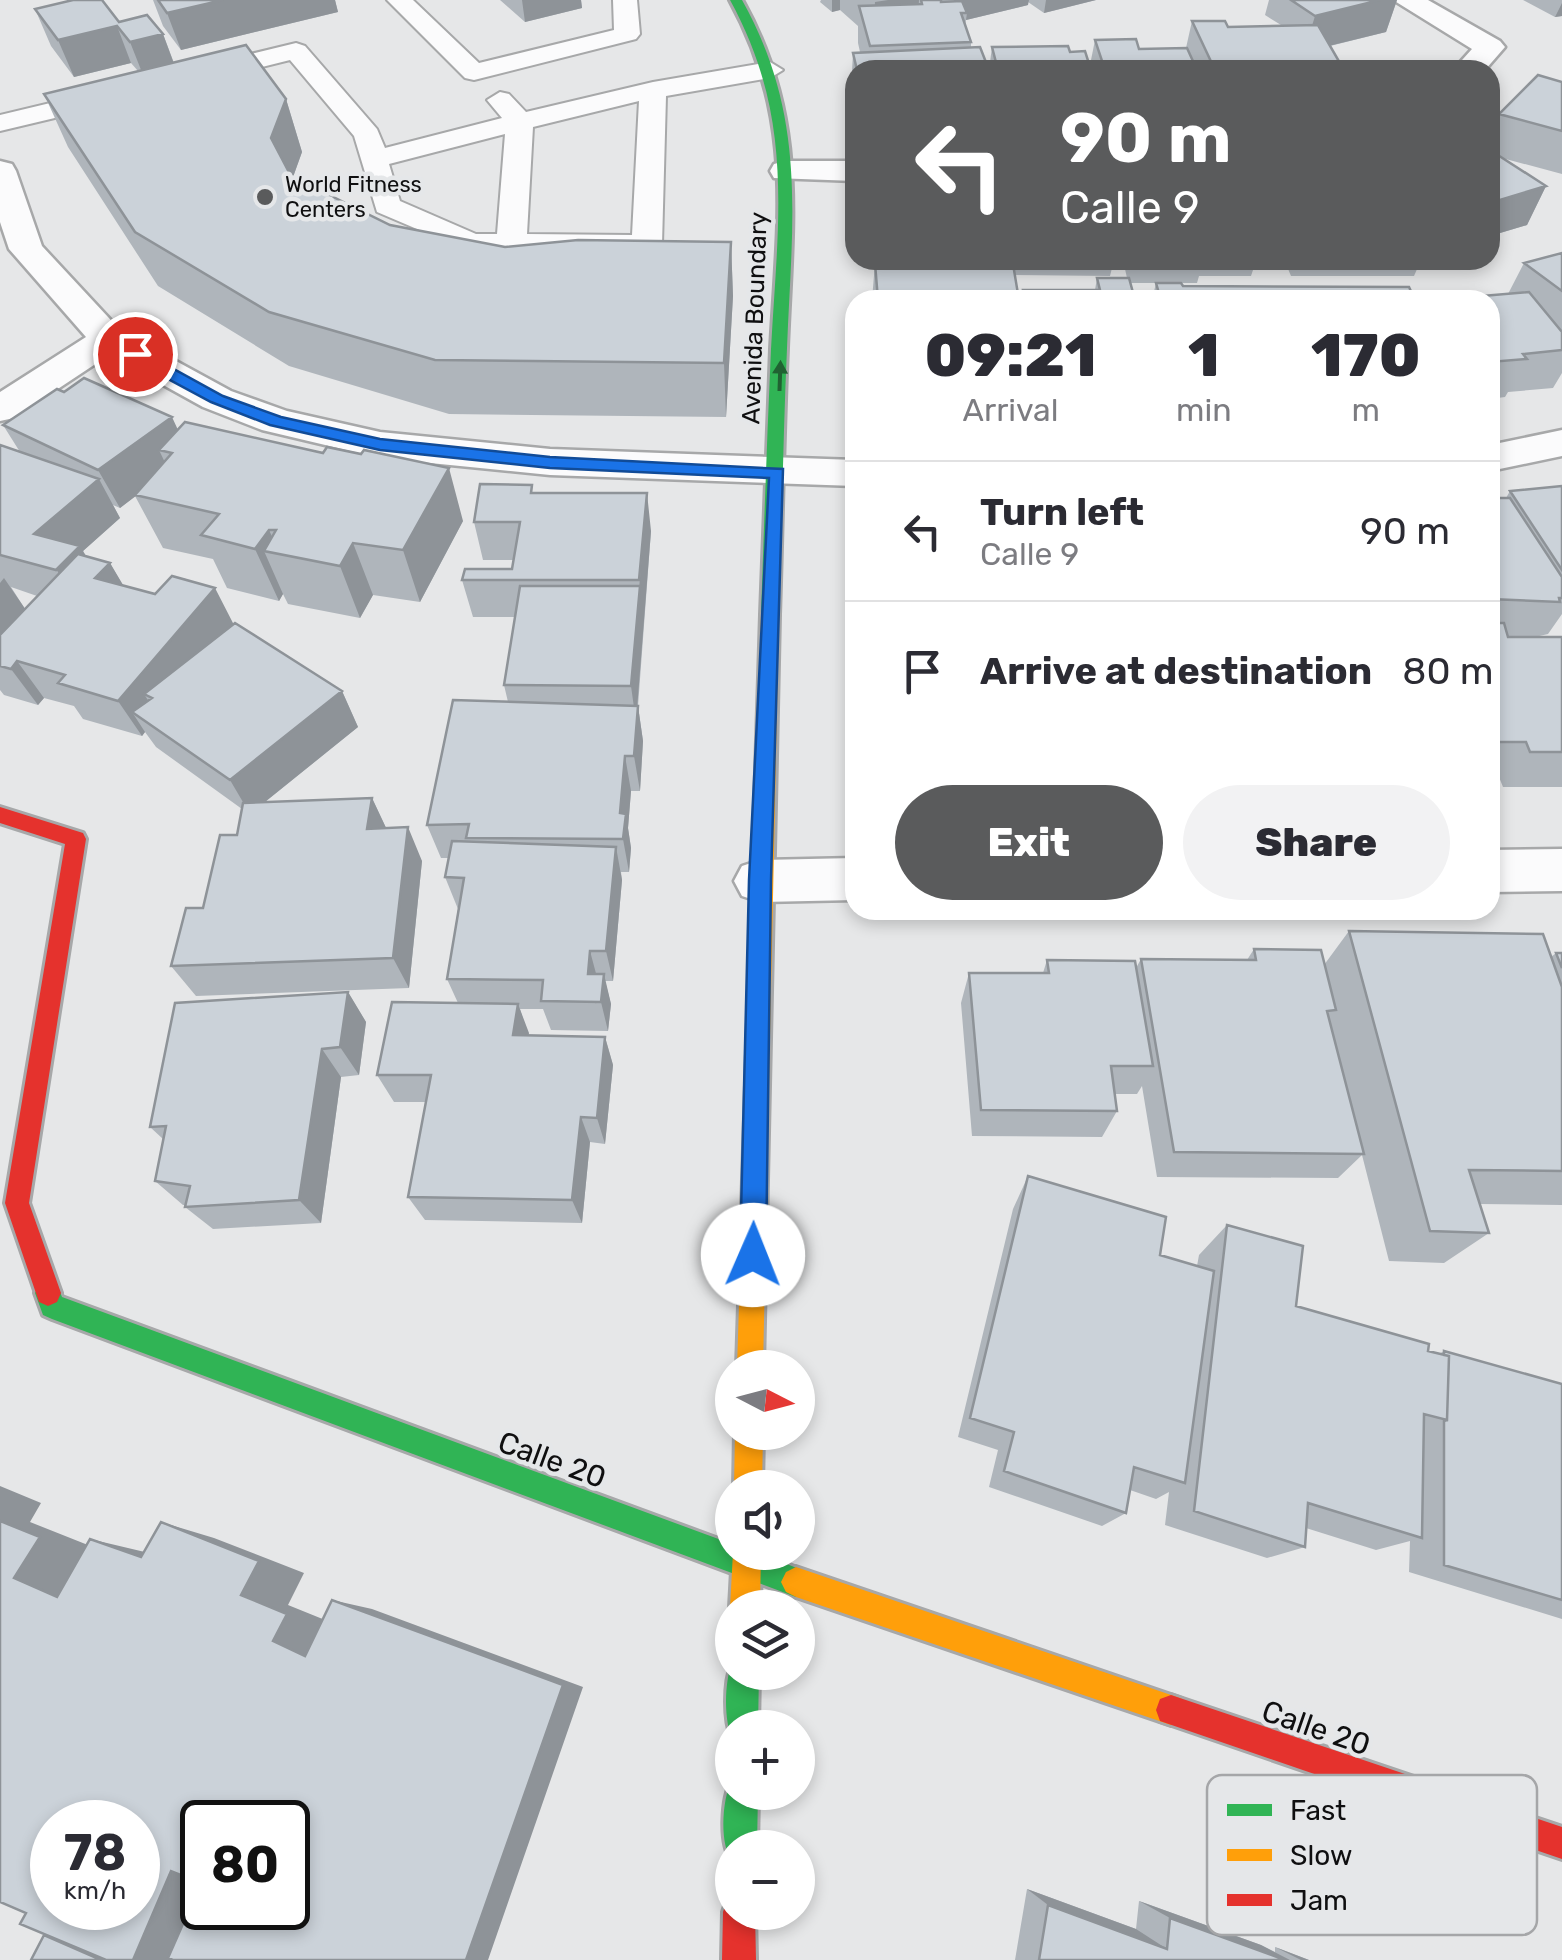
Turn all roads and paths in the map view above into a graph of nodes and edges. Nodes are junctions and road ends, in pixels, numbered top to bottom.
1 (399, 0) edge
2 (625, 0) edge
3 (736, 0) edge
4 (1407, 0) edge
5 (1478, 60) edge
6 (770, 70) junction
7 (474, 72) junction
8 (654, 90) junction
9 (520, 122) junction
10 (0, 123) edge
11 (374, 160) junction
12 (845, 170) edge
13 (0, 171) edge
14 (786, 171) junction
15 (511, 245) junction
16 (108, 339) junction
17 (0, 410) edge
18 (1562, 443) edge
19 (1500, 456) edge
20 (777, 473) junction
21 (845, 473) edge
22 (0, 815) edge
23 (1562, 870) edge
24 (1500, 871) edge
25 (760, 880) junction
26 (845, 880) edge
27 (750, 1350) edge
28 (715, 1548) edge
29 (777, 1570) edge
30 (1364, 1775) edge
31 (1537, 1835) edge
32 (1562, 1844) edge
33 (739, 1930) edge
34 (738, 1960) edge

1 - 7 lane
2 - 7 lane
3 - 6 main road, Avenida Boundary
4 - 5 street
6 - 8 lane
6 - 14 main road, Avenida Boundary
7 - 9 lane
8 - 9 lane
8 - 15 lane
9 - 11 lane
9 - 15 lane
10 - 11 lane
11 - 15 lane
12 - 14 street
13 - 16 street
20 -> 14 main road, Avenida Boundary
16 - 17 street
16 - 20 street
18 - 19 street
20 - 21 street
20 - 25 main road, Avenida Boundary
22 - 28 main road, Calle 20
23 - 24 street
25 - 26 street
25 - 27 main road, Avenida Boundary
29 - 30 main road, Calle 20
31 - 32 main road, Calle 20
33 - 34 main road

